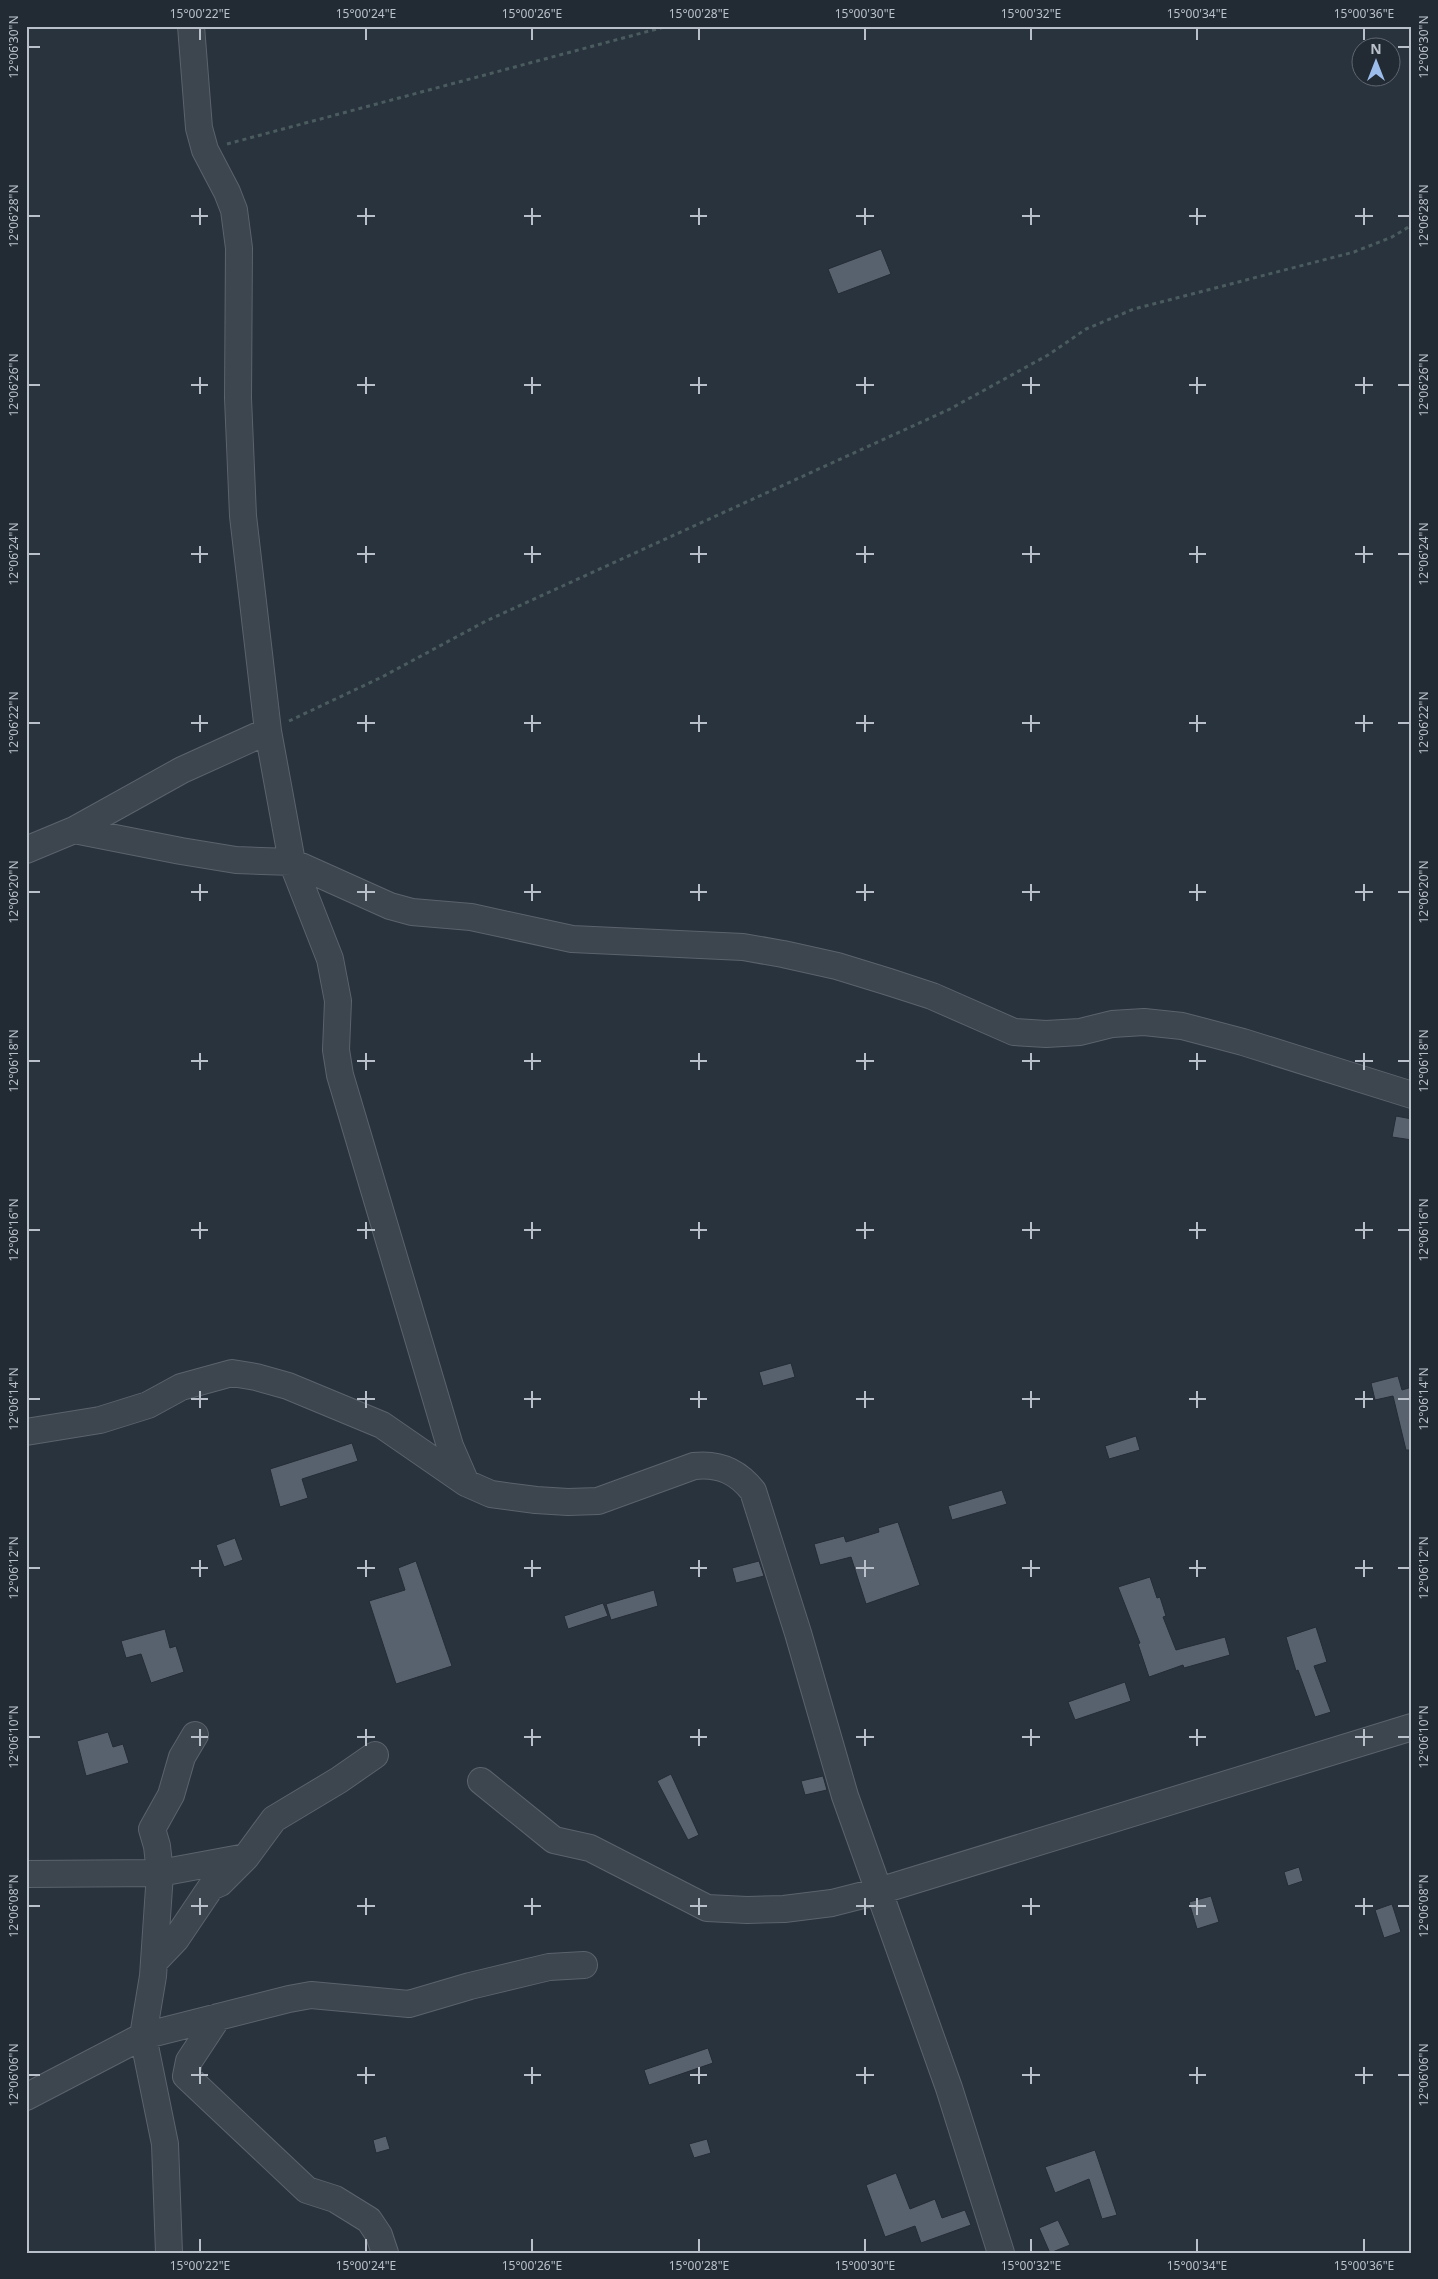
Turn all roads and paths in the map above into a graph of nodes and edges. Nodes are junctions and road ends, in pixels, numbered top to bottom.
1 (191, 26) edge
2 (668, 26) edge
3 (205, 150) junction
4 (1412, 225) edge
5 (268, 731) junction
6 (74, 830) junction
7 (26, 850) edge
8 (292, 862) junction
9 (1412, 1095) edge
10 (26, 1432) edge
11 (466, 1483) junction
12 (1412, 1727) edge
13 (195, 1735) dead end
14 (375, 1755) dead end
15 (481, 1781) dead end
16 (246, 1857) junction
17 (160, 1873) junction
18 (26, 1874) edge
19 (879, 1891) junction
20 (154, 1962) junction
21 (584, 1965) dead end
22 (218, 2017) junction
23 (143, 2036) junction
24 (26, 2097) edge
25 (169, 2253) edge
26 (385, 2253) edge
27 (1001, 2253) edge

1 - 3 street
2 - 3 path
3 - 5 street
4 - 5 path
5 - 6 street
5 - 8 street
6 - 7 street
6 - 8 street
8 - 9 street
8 - 11 street
10 - 11 street
11 - 19 street
12 - 19 street
13 - 17 street
14 - 16 street
15 - 19 street
16 - 17 street
16 - 20 street
17 - 18 street
17 - 20 street
19 - 27 street
20 - 23 street
21 - 22 street
22 - 23 street
22 - 26 street
23 - 24 street
23 - 25 street

